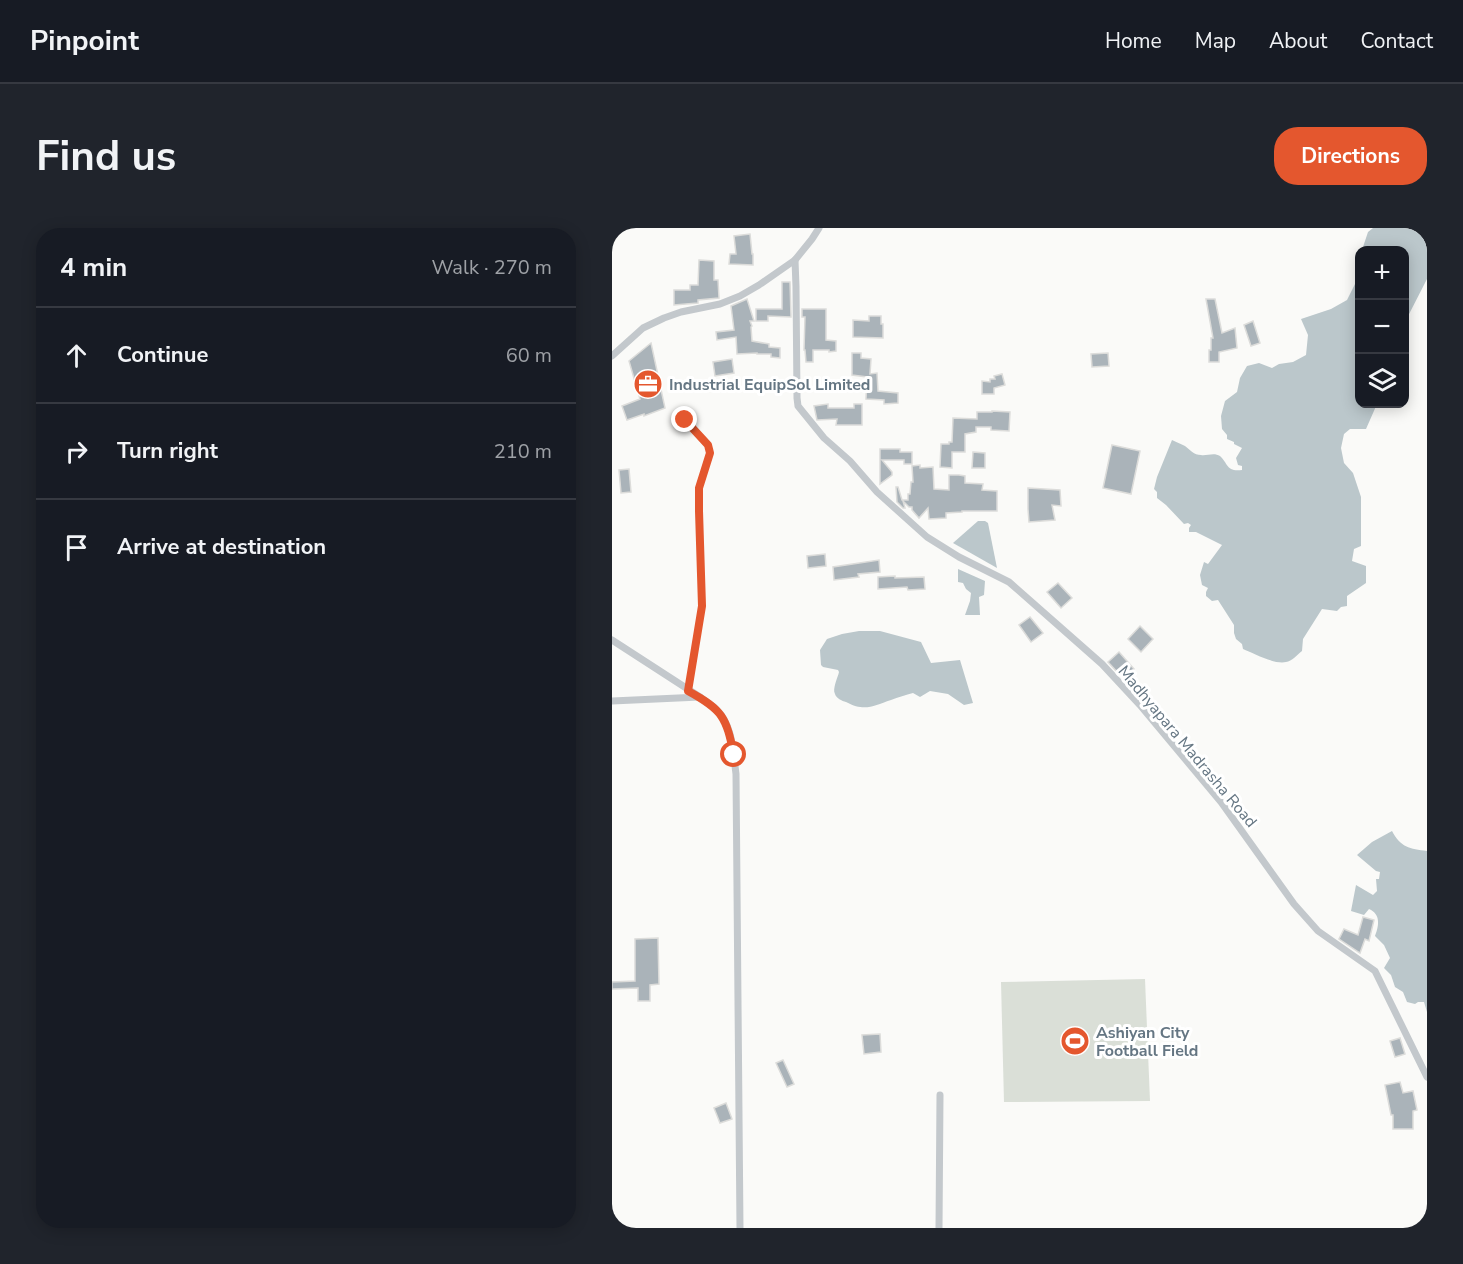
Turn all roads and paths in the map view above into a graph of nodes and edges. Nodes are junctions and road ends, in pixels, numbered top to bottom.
1 (819, 228) edge
2 (795, 261) junction
3 (612, 356) edge
4 (685, 420) dead end
5 (612, 640) edge
6 (688, 691) junction
7 (700, 697) junction
8 (612, 701) edge
9 (1427, 1077) edge
10 (940, 1095) dead end
11 (740, 1228) edge
12 (939, 1228) edge

1 - 2 street
2 - 3 street
2 - 9 street, Madhyapara Madrasha Road
4 - 6 lane
5 - 6 street
6 - 7 street
7 - 8 street
7 - 11 street
10 - 12 street

